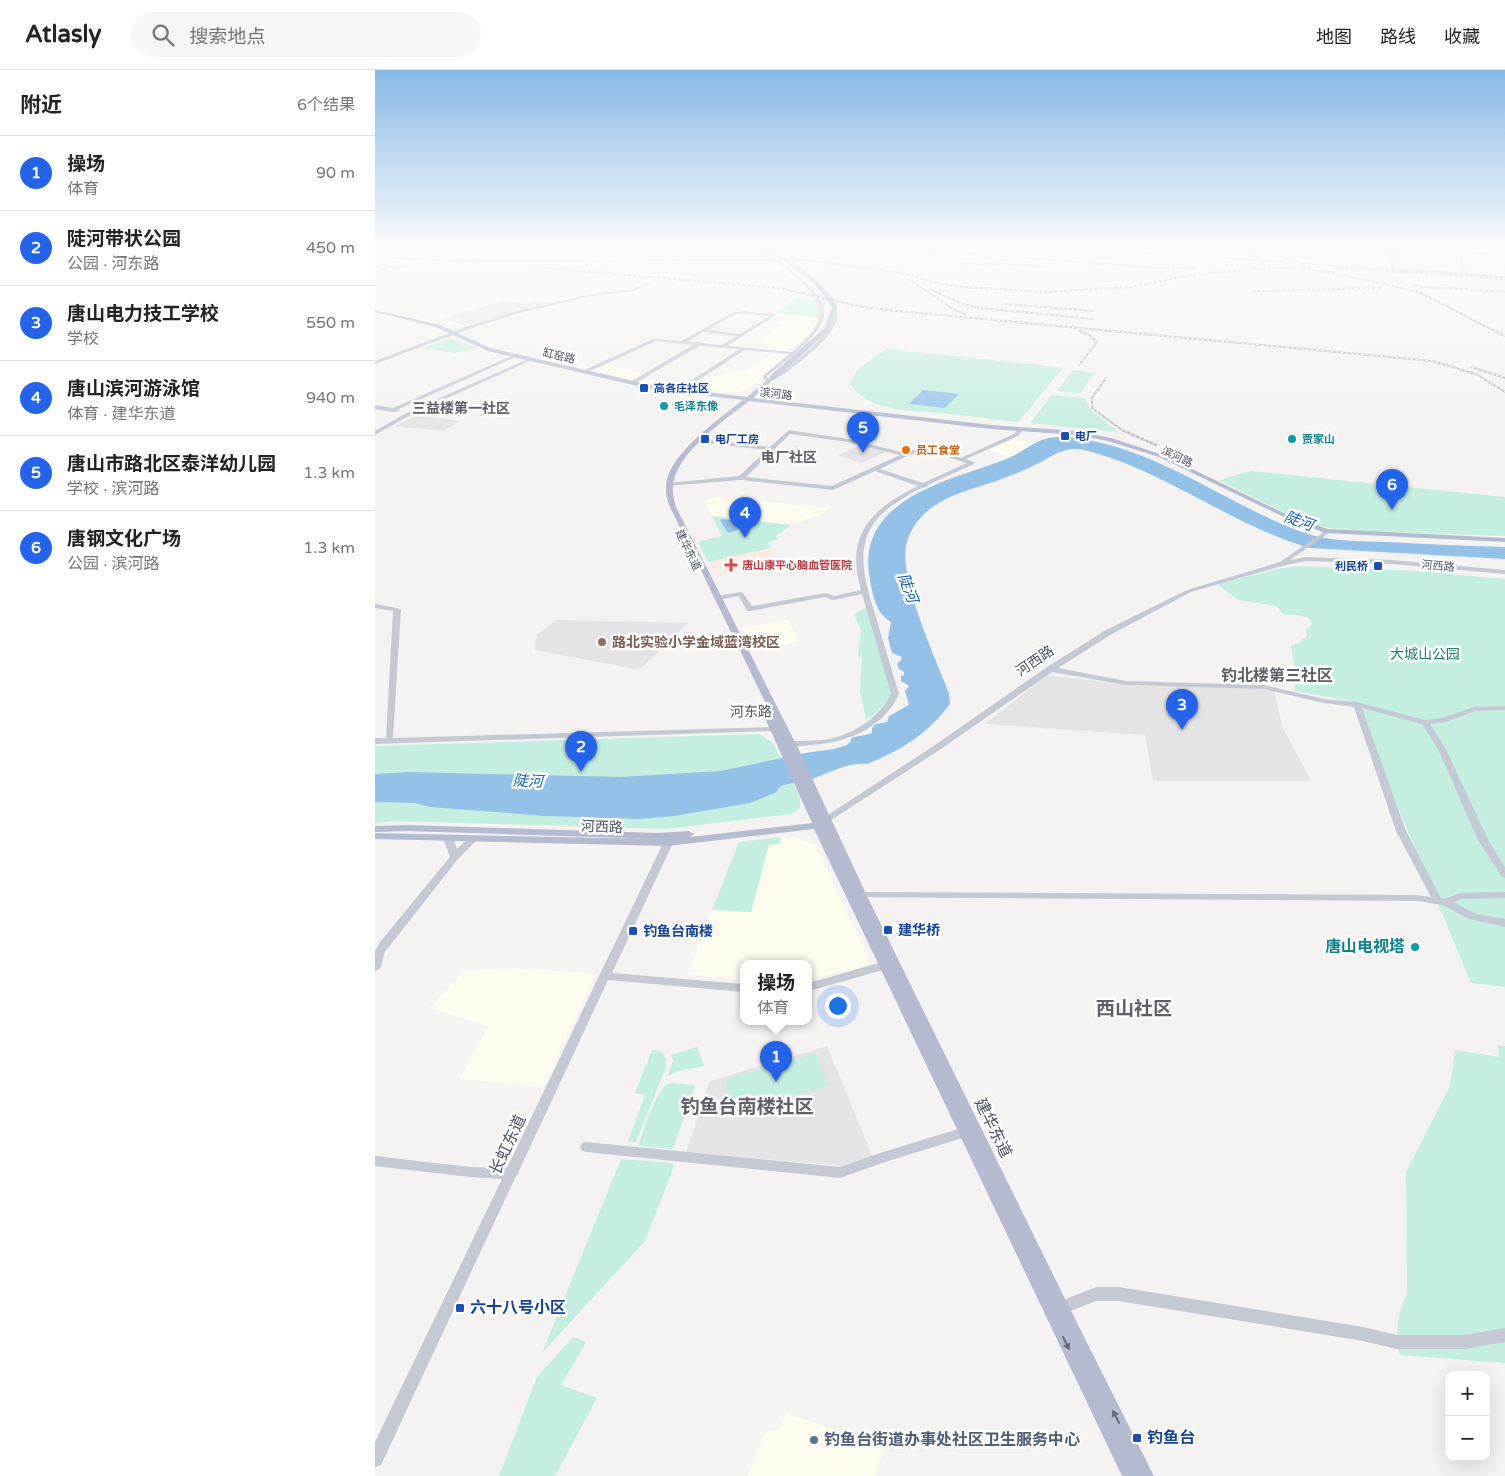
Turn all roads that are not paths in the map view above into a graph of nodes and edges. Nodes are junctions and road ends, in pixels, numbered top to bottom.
1 (378, 312) edge
2 (523, 312) edge
3 (823, 312) edge
4 (833, 312) edge
5 (703, 331) junction
6 (455, 333) junction
7 (741, 335) junction
8 (683, 342) junction
9 (700, 343) junction
10 (723, 346) junction
11 (745, 348) junction
12 (791, 353) junction
13 (516, 356) junction
14 (530, 360) junction
15 (375, 363) edge
16 (584, 372) junction
17 (769, 378) junction
18 (632, 383) junction
19 (679, 391) junction
20 (747, 399) junction
21 (375, 407) edge
22 (392, 410) junction
23 (412, 412) junction
24 (1019, 430) junction
25 (375, 433) edge
26 (699, 440) junction
27 (772, 449) junction
28 (905, 455) junction
29 (962, 459) junction
30 (875, 470) junction
31 (741, 478) junction
32 (669, 485) junction
33 (925, 486) junction
34 (1324, 533) junction
35 (1505, 541) edge
36 (1302, 547) joint
37 (1281, 564) junction
38 (1505, 573) edge
39 (864, 592) junction
40 (717, 598) junction
41 (375, 606) edge
42 (1050, 669) junction
43 (1357, 704) junction
44 (1505, 708) edge
45 (1425, 722) junction
46 (776, 727) junction
47 (375, 736) edge
48 (389, 737) junction
49 (375, 741) edge
50 (789, 747) junction
51 (820, 821) junction
52 (375, 829) edge
53 (375, 836) edge
54 (449, 838) junction
55 (473, 838) junction
56 (668, 844) junction
57 (455, 857) junction
58 (1505, 875) edge
59 (856, 895) junction
60 (1505, 895) edge
61 (1442, 902) junction
62 (1505, 923) edge
63 (376, 957) edge
64 (886, 965) junction
65 (375, 967) edge
66 (606, 976) junction
67 (812, 986) edge
68 (740, 988) edge
69 (965, 1132) junction
70 (585, 1147) dead end
71 (375, 1161) edge
72 (512, 1174) junction
73 (1056, 1309) junction
74 (1505, 1334) edge
75 (375, 1459) edge
76 (1131, 1476) edge
77 (1145, 1476) edge

1 - 6 main road, 缸窑路
2 - 6 street
3 - 12 street
4 - 17 main road, 建华东道, bridge
5 - 7 street
5 - 7 street
5 - 8 street
6 - 13 main road, 缸窑路
6 - 15 street
7 - 10 street
8 - 9 street
8 - 16 street
9 - 10 street
9 - 18 street
10 - 11 street
11 - 12 street
11 - 19 street
12 - 17 street
13 - 14 main road, 缸窑路
13 - 22 street
14 - 16 main road, 缸窑路
14 - 23 street
16 - 18 main road, 缸窑路
17 - 20 main road, 建华东道
18 - 19 main road, 缸窑路
19 - 20 main road, 缸窑路
20 - 24 main road, 滨河路
20 - 26 main road, 建华东道
20 - 46 main road, 建华东道
21 - 22 street
22 - 23 street
23 - 25 street
24 - 29 street
24 - 34 main road, 滨河路
26 - 27 street
26 - 32 main road, 建华东道
27 - 28 street
27 - 31 street
28 - 29 street
28 - 30 street
29 - 33 street
30 - 31 street
30 - 33 street
31 - 32 street
32 - 40 main road, 建华东道
33 - 39 street
34 - 35 main road, 滨河路
34 - 36 street
36 - 37 street
37 - 38 street, 河西路
37 - 42 street, 河西路
39 - 40 street
39 - 50 street
40 - 46 main road, 建华东道
41 - 48 street
42 - 43 street
42 - 51 street, 河西路
43 - 45 street
43 - 61 street
44 - 45 street
45 - 58 street
46 - 48 street, 河东路
46 - 49 street, 河东路
46 - 50 main road, 建华东道
47 - 48 street, 河东路
50 - 51 main road, 建华东道
51 - 52 main road, 河西路
51 - 56 main road, 河西路
51 - 59 main road, 建华东道
53 - 54 main road, 河西路
54 - 55 main road, 河西路
54 - 57 street
55 - 56 main road, 河西路
55 - 57 street
56 - 66 street, 长虹东道
57 - 63 street
59 - 61 street
59 - 64 main road, 建华东道
59 - 73 main road, 建华东道
60 - 61 street
61 - 62 street
63 - 65 street
64 - 67 street
64 - 69 main road, 建华东道
66 - 68 street
66 - 72 street, 长虹东道
69 - 70 street
69 - 73 main road, 建华东道
71 - 72 street
72 - 75 street, 长虹东道
73 - 74 street
73 -> 76 main road, 建华东道
77 -> 73 main road, 建华东道

